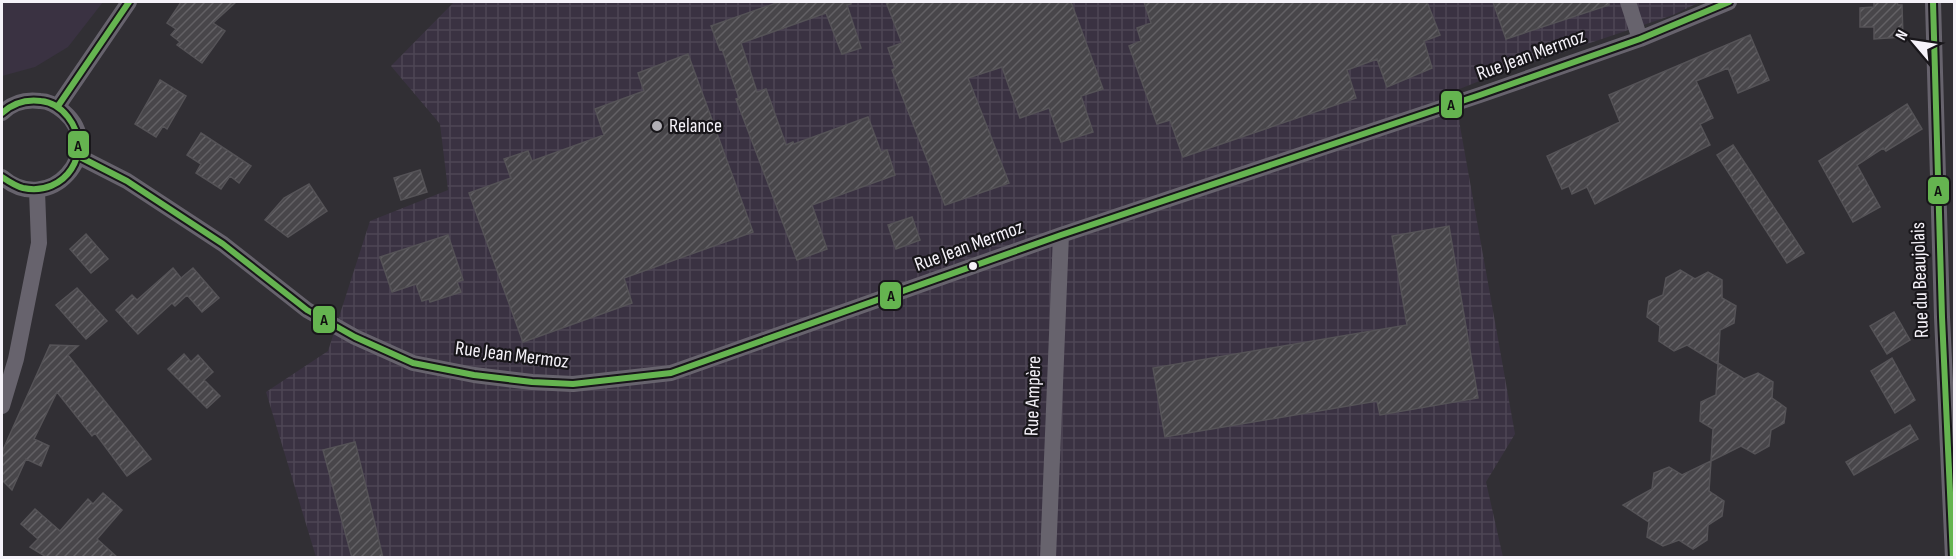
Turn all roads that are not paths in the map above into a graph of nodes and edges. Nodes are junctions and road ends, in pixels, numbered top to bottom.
1 (129, 2) edge
2 (1628, 2) edge
3 (1729, 2) edge
4 (1933, 2) edge
5 (1640, 39) junction
6 (57, 106) junction
7 (2, 113) edge
8 (78, 156) junction
9 (2, 177) edge
10 (37, 191) junction
11 (1061, 236) junction
12 (2, 406) edge
13 (1048, 558) edge
14 (1953, 558) edge

1 - 6 street
2 - 5 street
3 - 5 street, Rue Jean Mermoz
4 - 14 street, Rue du Beaujolais
5 - 11 street, Rue Jean Mermoz
6 - 7 street
6 - 8 street
8 - 10 street
8 - 11 street, Rue Jean Mermoz
9 - 10 street
10 - 12 street
11 - 13 street, Rue Ampère

